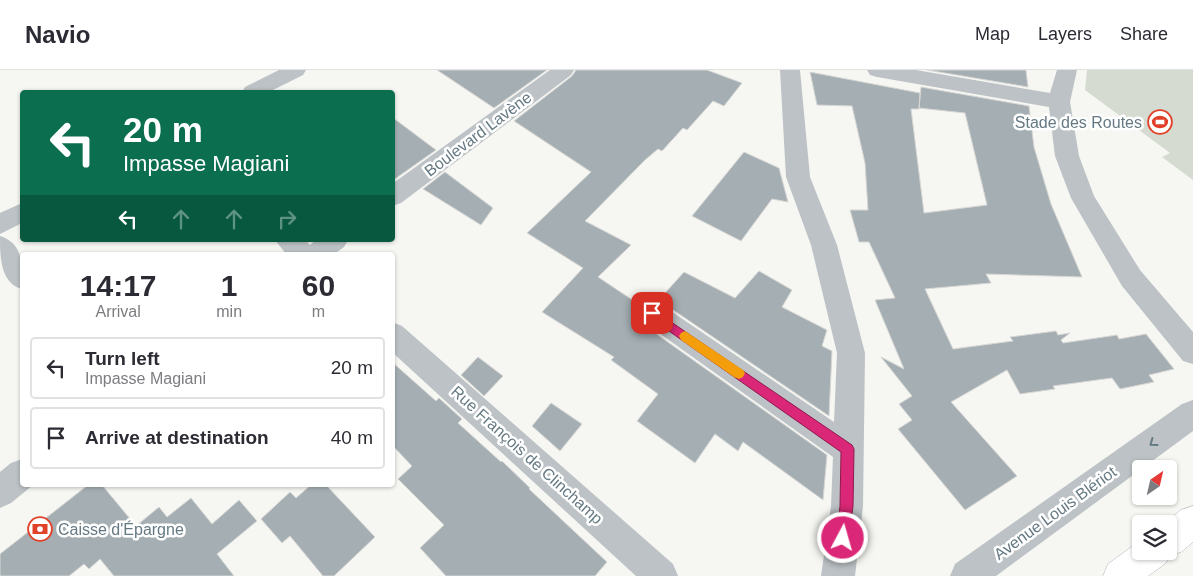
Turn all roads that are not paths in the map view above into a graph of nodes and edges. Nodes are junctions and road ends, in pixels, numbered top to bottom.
1 (296, 70) edge
2 (564, 70) edge
3 (790, 70) edge
4 (877, 70) edge
5 (1066, 70) edge
6 (257, 90) edge
7 (1059, 102) junction
8 (395, 195) edge
9 (20, 213) edge
10 (0, 224) edge
11 (290, 242) edge
12 (332, 242) edge
13 (0, 246) edge
14 (301, 252) edge
15 (318, 252) edge
16 (20, 275) edge
17 (652, 313) dead end
18 (395, 337) edge
19 (1193, 352) edge
20 (1193, 414) edge
21 (847, 449) junction
22 (20, 476) edge
23 (0, 492) edge
24 (1193, 522) edge
25 (1177, 534) edge
26 (1142, 560) edge
27 (661, 576) edge
28 (838, 576) edge
29 (967, 576) edge
30 (1120, 576) edge

1 - 6 street
2 - 8 street, Boulevard Lavène
3 - 21 street
4 - 7 street
5 - 7 street
7 - 19 street
9 - 10 street
11 - 14 street
12 - 15 street
13 - 16 street
17 - 21 street
18 - 27 street, Rue François de Clinchamp
20 -> 29 street, Avenue Louis Blériot
21 - 28 street
22 - 23 street
24 - 25 main road
26 - 30 main road

